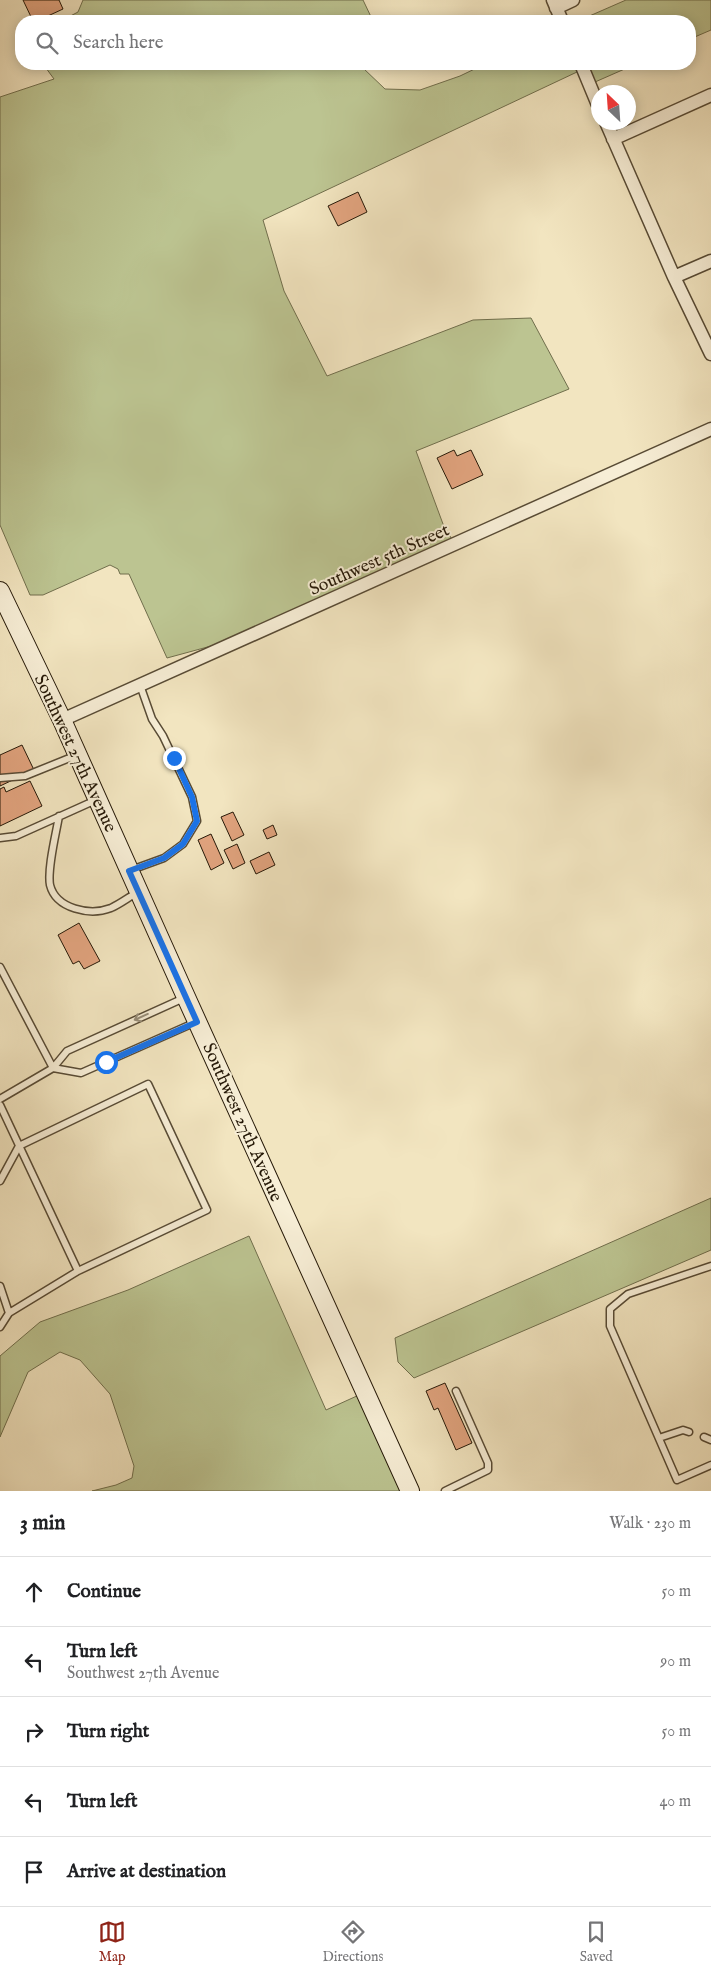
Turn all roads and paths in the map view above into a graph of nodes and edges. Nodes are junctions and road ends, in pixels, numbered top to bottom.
1 (573, 0) edge
2 (555, 4) edge
3 (583, 70) edge
4 (591, 88) edge
5 (711, 95) edge
6 (609, 130) edge
7 (613, 139) junction
8 (711, 261) edge
9 (674, 277) junction
10 (711, 354) edge
11 (711, 429) edge
12 (0, 590) edge
13 (140, 685) junction
14 (62, 720) junction
15 (78, 754) junction
16 (0, 778) edge
17 (98, 799) junction
18 (59, 816) junction
19 (0, 838) edge
20 (129, 871) junction
21 (139, 892) junction
22 (0, 967) edge
23 (186, 997) junction
24 (197, 1022) junction
25 (53, 1068) junction
26 (0, 1099) edge
27 (0, 1105) edge
28 (19, 1146) junction
29 (0, 1181) edge
30 (711, 1266) edge
31 (78, 1271) junction
32 (0, 1286) edge
33 (9, 1313) junction
34 (0, 1327) edge
35 (456, 1391) dead end
36 (688, 1432) dead end
37 (659, 1438) junction
38 (704, 1438) dead end
39 (711, 1440) edge
40 (711, 1465) edge
41 (410, 1491) edge
42 (445, 1491) edge

1 - 2 street
3 - 4 street
5 - 7 street
6 - 7 street
7 - 9 street
8 - 9 street
9 - 10 street
11 - 13 street, Southwest 5th Street
12 - 14 main road, Southwest 27th Avenue
13 - 14 street, Southwest 5th Street
13 - 20 lane
14 - 15 main road, Southwest 27th Avenue
15 - 16 lane
15 - 17 main road, Southwest 27th Avenue
17 - 18 lane
17 - 20 main road, Southwest 27th Avenue
18 - 19 lane
18 - 21 lane
20 - 21 main road, Southwest 27th Avenue
21 - 23 main road, Southwest 27th Avenue
22 - 25 lane
23 - 24 main road, Southwest 27th Avenue
23 -> 25 lane
24 - 25 lane
24 - 41 main road, Southwest 27th Avenue
25 - 26 lane
27 - 28 lane
28 - 29 lane
28 - 31 lane
28 - 31 lane
30 - 37 lane
31 - 33 lane
32 - 33 lane
33 - 34 lane
35 - 42 lane
36 - 37 lane
37 - 40 lane
38 - 39 lane

